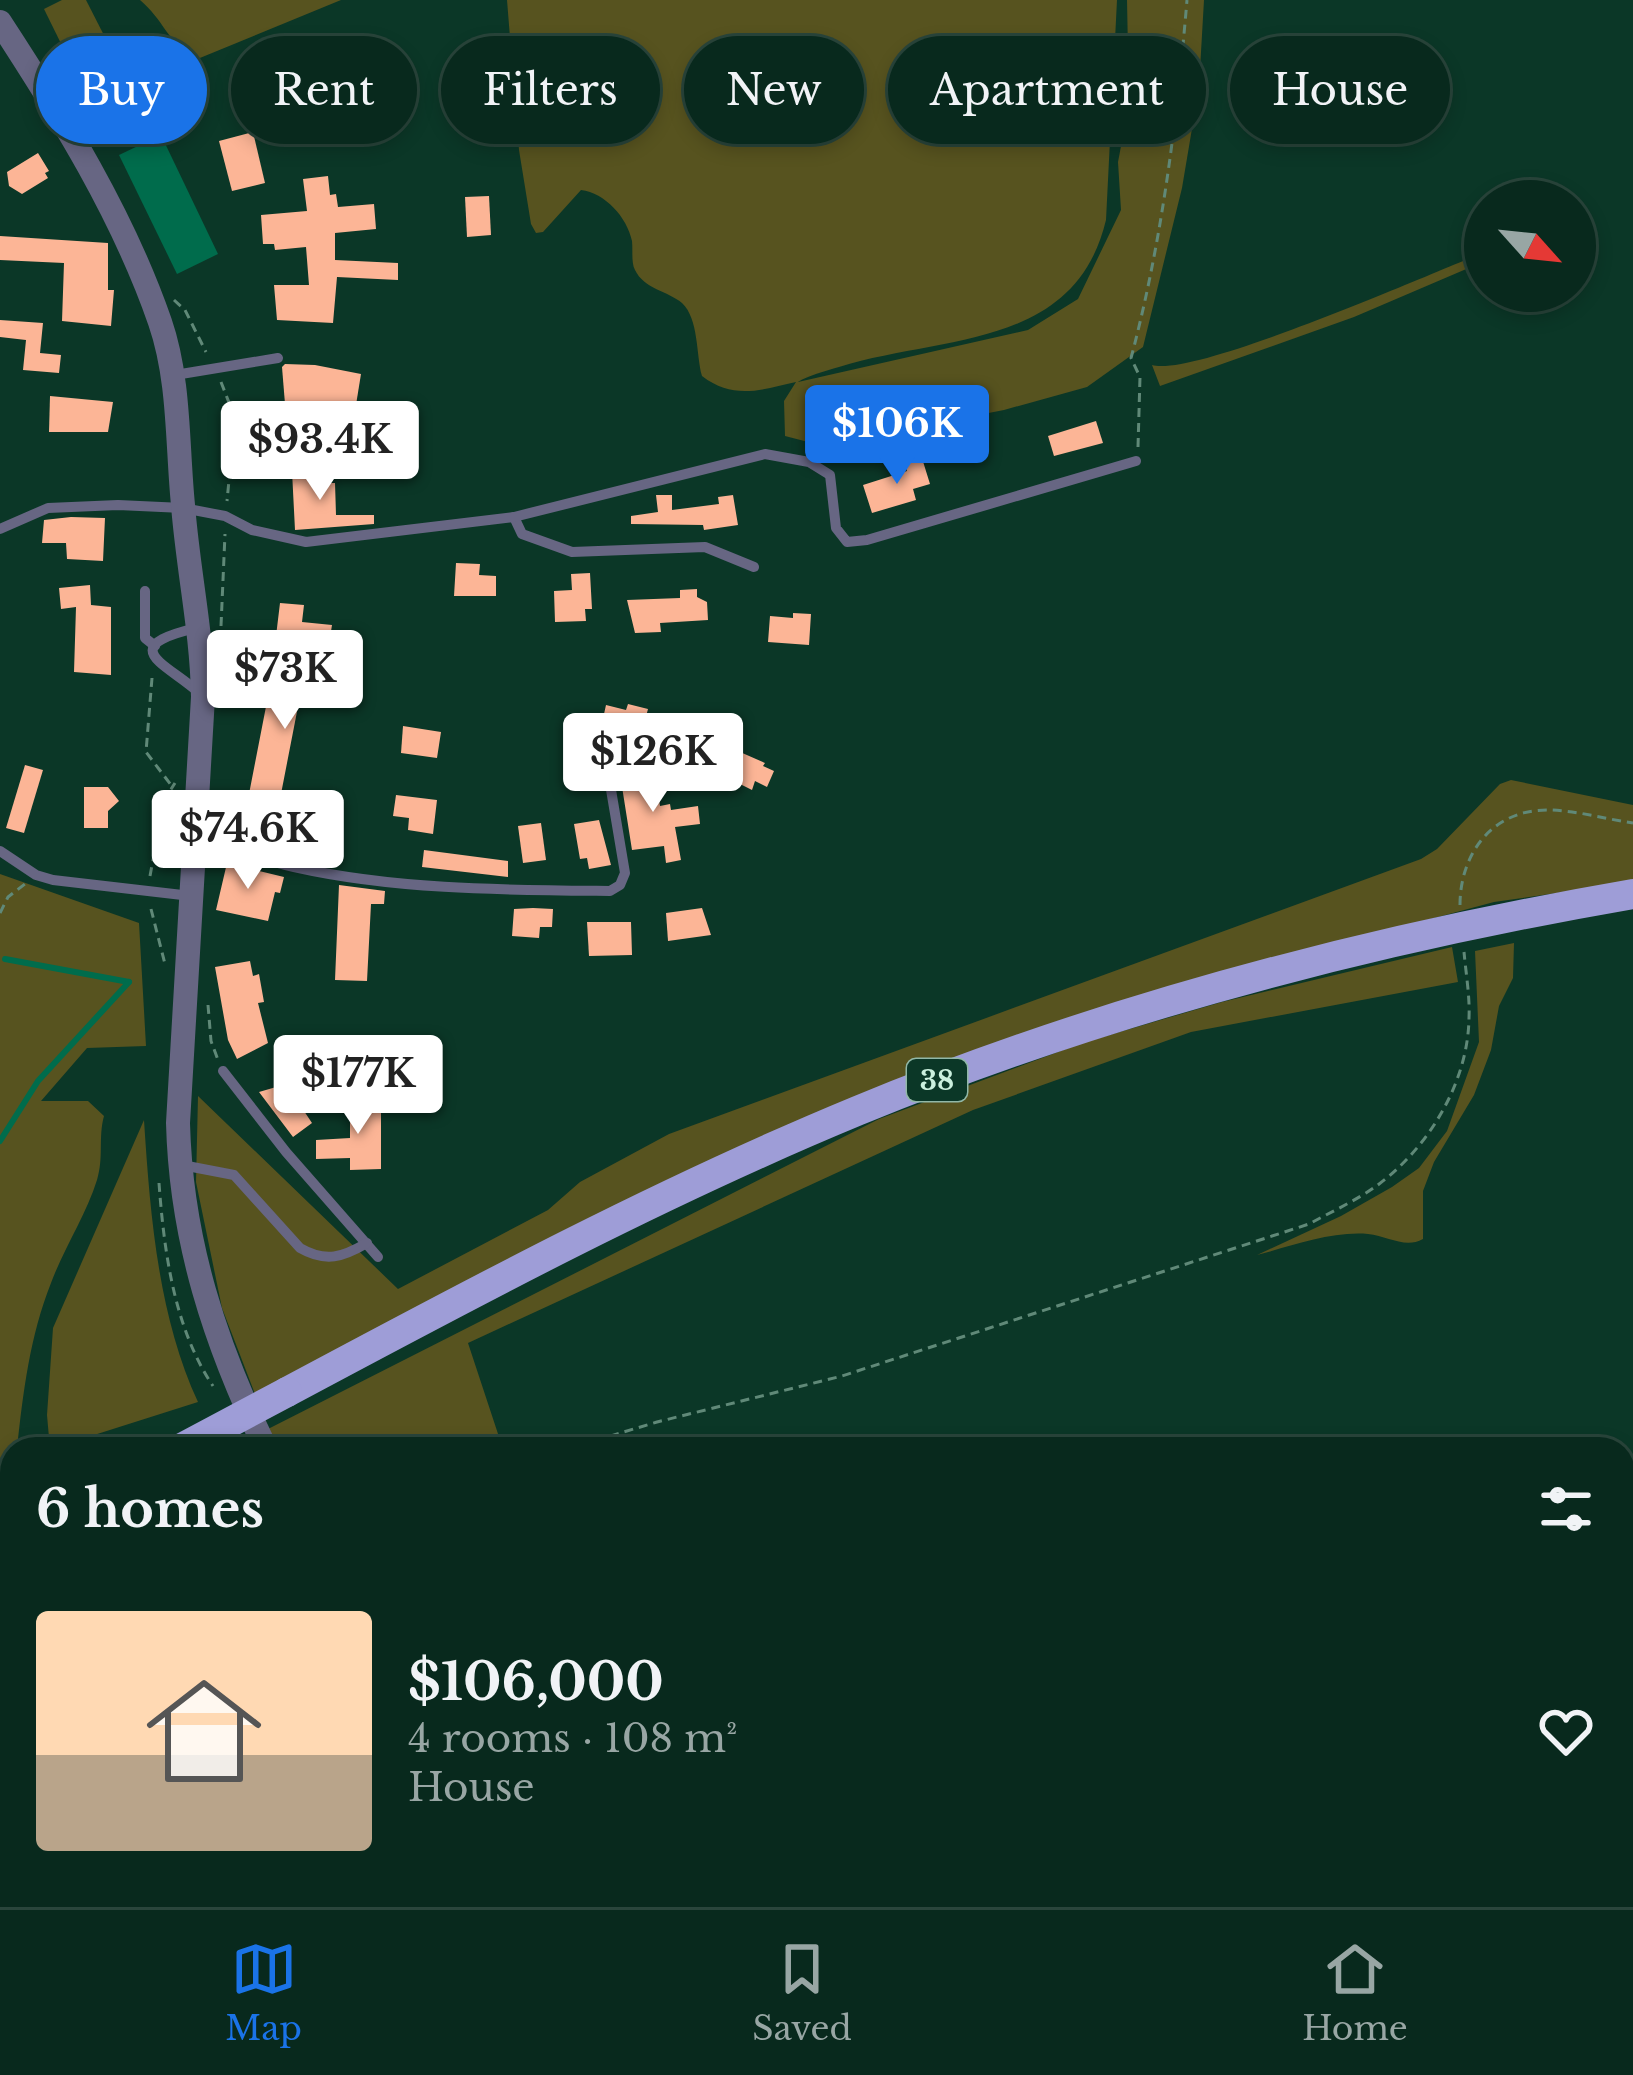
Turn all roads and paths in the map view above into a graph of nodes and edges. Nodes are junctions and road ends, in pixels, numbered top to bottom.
1 (1187, 0) edge
2 (0, 22) edge
3 (187, 314) dead end
4 (278, 358) dead end
5 (215, 370) junction
6 (172, 376) junction
7 (1136, 460) joint
8 (183, 508) junction
9 (225, 516) junction
10 (514, 517) junction
11 (0, 529) edge
12 (754, 567) dead end
13 (145, 591) dead end
14 (200, 628) junction
15 (154, 646) junction
16 (160, 667) junction
17 (203, 698) junction
18 (607, 766) dead end
19 (201, 773) junction
20 (172, 785) junction
21 (1633, 823) edge
22 (196, 835) junction
23 (0, 850) edge
24 (36, 875) junction
25 (147, 891) junction
26 (1633, 894) edge
27 (191, 896) junction
28 (1460, 904) dead end
29 (0, 914) edge
30 (1464, 950) dead end
31 (166, 970) dead end
32 (223, 1071) dead end
33 (179, 1165) junction
34 (367, 1244) junction
35 (378, 1257) dead end
36 (203, 1437) edge
37 (261, 1437) edge
38 (607, 1437) edge

1 - 7 path
2 - 6 street
3 - 5 path
4 - 5 lane
5 - 6 lane
5 - 9 path
6 - 8 street
7 - 10 lane
8 - 9 lane
8 - 11 lane
8 - 14 street
9 - 10 lane
10 - 12 lane
13 - 15 lane
14 - 15 lane
14 - 17 street
15 - 16 lane
16 - 17 lane
16 - 20 path
17 - 19 street
18 - 22 lane
19 - 20 path
19 - 22 street
20 - 25 path
21 - 28 path
22 - 27 street
23 - 24 lane
24 - 25 lane
24 - 29 path
25 - 27 lane
25 - 31 path
26 - 36 main road, 38, bridge
27 - 33 street
30 - 38 path
32 - 34 lane
33 - 34 lane
33 - 37 street
34 - 35 lane

